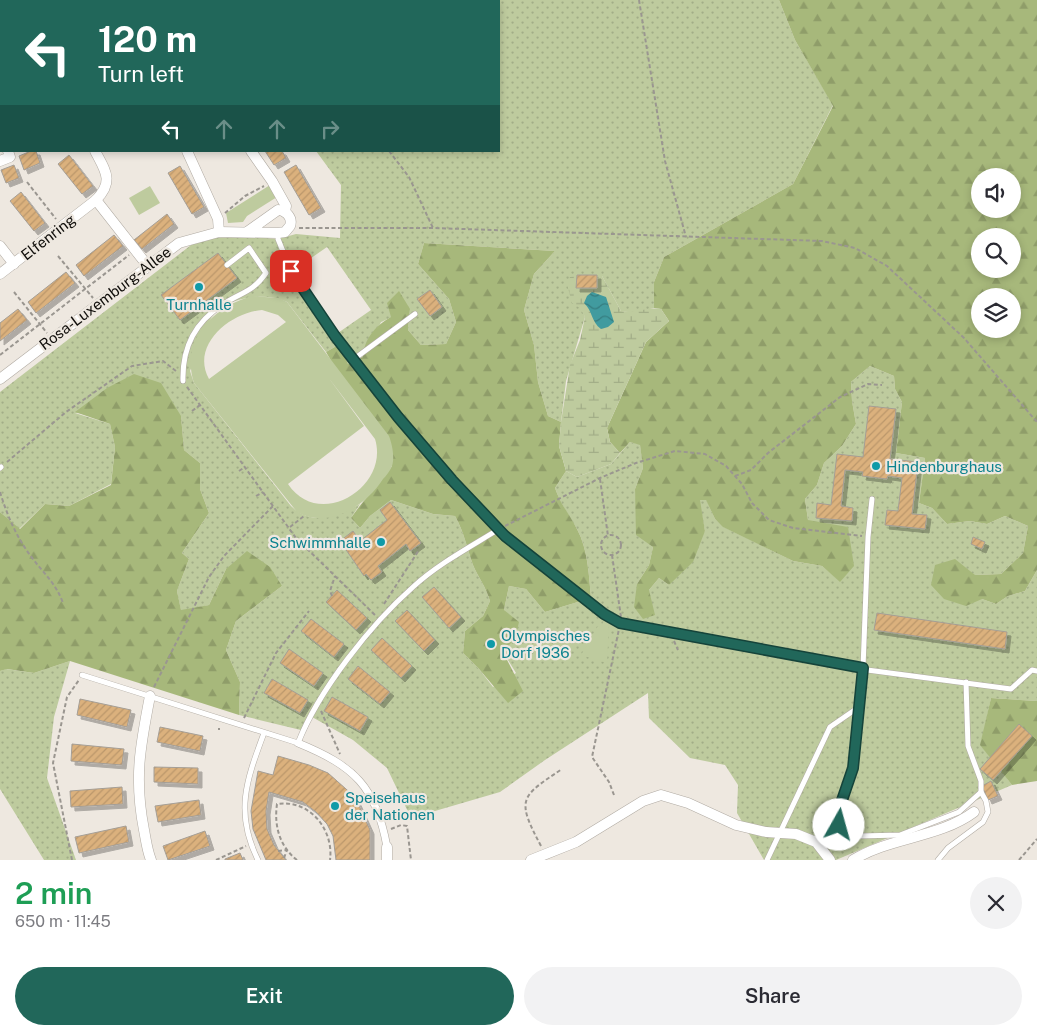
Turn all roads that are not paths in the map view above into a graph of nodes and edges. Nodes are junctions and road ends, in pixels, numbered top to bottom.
1 (8, 152) edge
2 (96, 152) edge
3 (187, 152) edge
4 (252, 152) edge
5 (0, 161) edge
6 (96, 200) junction
7 (285, 212) junction
8 (219, 232) junction
9 (247, 232) junction
10 (278, 234) junction
11 (0, 246) edge
12 (14, 264) junction
13 (147, 265) junction
14 (227, 265) dead end
15 (0, 274) edge
16 (415, 314) dead end
17 (354, 359) junction
18 (1, 376) edge
19 (183, 381) road end
20 (872, 498) dead end
21 (499, 529) junction
22 (863, 668) junction
23 (1037, 670) edge
24 (82, 676) road end
25 (966, 682) junction
26 (150, 696) junction
27 (859, 707) junction
28 (264, 732) junction
29 (298, 743) junction
30 (980, 792) junction
31 (974, 812) dead end
32 (780, 832) junction
33 (387, 846) joint
34 (151, 860) edge
35 (258, 860) edge
36 (387, 860) edge
37 (531, 860) edge
38 (767, 860) edge
39 (830, 860) edge
40 (853, 860) edge
41 (938, 860) edge

1 - 5 street
2 - 6 street, Elfenring
3 - 8 street
4 - 7 street
6 - 12 street, Elfenring
6 - 13 street
7 - 9 street
7 - 10 street
8 - 9 street, Rosa-Luxemburg-Allee
8 - 13 street, Rosa-Luxemburg-Allee
9 - 10 street, Rosa-Luxemburg-Allee
10 - 17 lane
11 - 12 street
12 - 15 street, Elfenring
13 - 18 street, Rosa-Luxemburg-Allee
14 - 19 lane
16 - 17 lane
17 - 21 lane
20 - 22 lane
21 - 22 lane
21 - 29 lane
22 - 25 lane
22 - 27 lane
23 - 25 lane
24 - 26 lane
25 - 30 lane
26 - 28 lane
26 - 34 street
27 - 30 lane
27 - 32 lane
28 - 29 lane
28 - 35 lane
29 - 33 street
30 - 41 lane
31 - 40 street
32 - 37 street
32 - 38 lane
32 - 39 street
33 - 36 street

